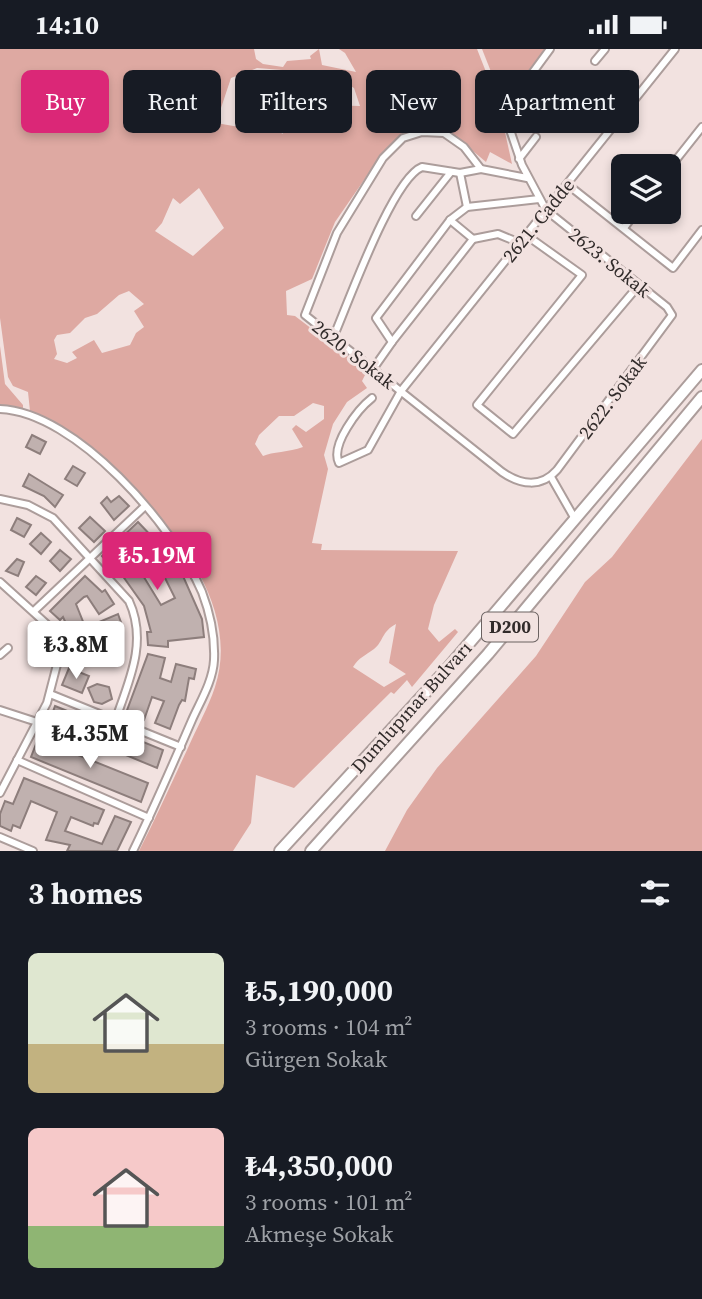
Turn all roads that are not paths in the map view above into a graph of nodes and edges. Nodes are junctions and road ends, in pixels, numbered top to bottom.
1 (550, 49) edge
2 (605, 49) edge
3 (675, 49) edge
4 (595, 61) dead end
5 (535, 70) edge
6 (702, 127) edge
7 (511, 133) edge
8 (536, 137) dead end
9 (681, 154) edge
10 (519, 159) junction
11 (481, 169) junction
12 (451, 172) junction
13 (460, 173) junction
14 (527, 178) junction
15 (567, 184) junction
16 (539, 199) junction
17 (467, 207) junction
18 (546, 210) junction
19 (416, 216) dead end
20 (450, 220) junction
21 (626, 224) edge
22 (624, 227) junction
23 (702, 230) edge
24 (526, 235) junction
25 (473, 239) junction
26 (520, 243) junction
27 (639, 285) junction
28 (672, 316) joint
29 (333, 338) junction
30 (391, 342) junction
31 (373, 369) junction
32 (702, 370) edge
33 (401, 391) junction
34 (702, 397) edge
35 (372, 398) dead end
36 (0, 409) edge
37 (551, 477) junction
38 (0, 499) edge
39 (144, 507) junction
40 (576, 519) junction
41 (90, 559) junction
42 (0, 582) edge
43 (34, 611) junction
44 (8, 648) dead end
45 (0, 655) edge
46 (50, 694) junction
47 (0, 710) edge
48 (116, 721) junction
49 (37, 722) junction
50 (181, 747) junction
51 (17, 760) junction
52 (0, 793) edge
53 (149, 818) junction
54 (0, 837) edge
55 (33, 851) edge
56 (132, 851) edge
57 (278, 851) edge
58 (312, 851) edge

1 - 5 street
2 - 4 street
3 - 15 street, 2621. Cadde
6 - 9 street
7 - 10 street, 2623. Sokak
8 - 10 street
10 - 14 street, 2623. Sokak
11 - 13 street
11 - 14 street
11 - 29 street, 2620. Sokak
12 - 13 street
12 - 19 street
12 - 29 street
13 - 17 street
14 - 16 street, 2623. Sokak
15 - 18 street, 2621. Cadde
15 - 22 street
16 - 17 street
16 - 18 street, 2623. Sokak
17 - 20 street
18 - 24 street, 2621. Cadde
18 - 27 street, 2623. Sokak
20 - 25 street
20 - 30 street
21 - 22 street
22 - 23 street
24 - 26 street, 2621. Cadde
24 - 27 street
25 - 26 street
25 - 30 street
26 - 33 street, 2621. Cadde
27 - 28 street, 2623. Sokak
28 - 37 street, 2622. Sokak
29 - 31 street, 2620. Sokak
30 - 31 street
31 - 33 street, 2620. Sokak
32 - 40 highway, Dumlupınar Bulvarı / D200
33 - 35 street, 2621. Cadde
33 - 37 street, 2620. Sokak
34 - 58 highway, Dumlupınar Bulvarı / D200
36 - 39 street
37 - 40 street
38 - 41 street
39 - 41 street
39 - 50 street
40 - 57 highway, Dumlupınar Bulvarı / D200
41 - 43 street
41 - 48 street
42 - 43 street
43 - 46 street
44 - 45 street
46 - 48 street
46 - 49 street
47 - 49 street
48 - 50 street
49 - 51 street
50 - 53 street
51 - 52 street
51 - 53 street
53 - 56 street
54 - 55 street

